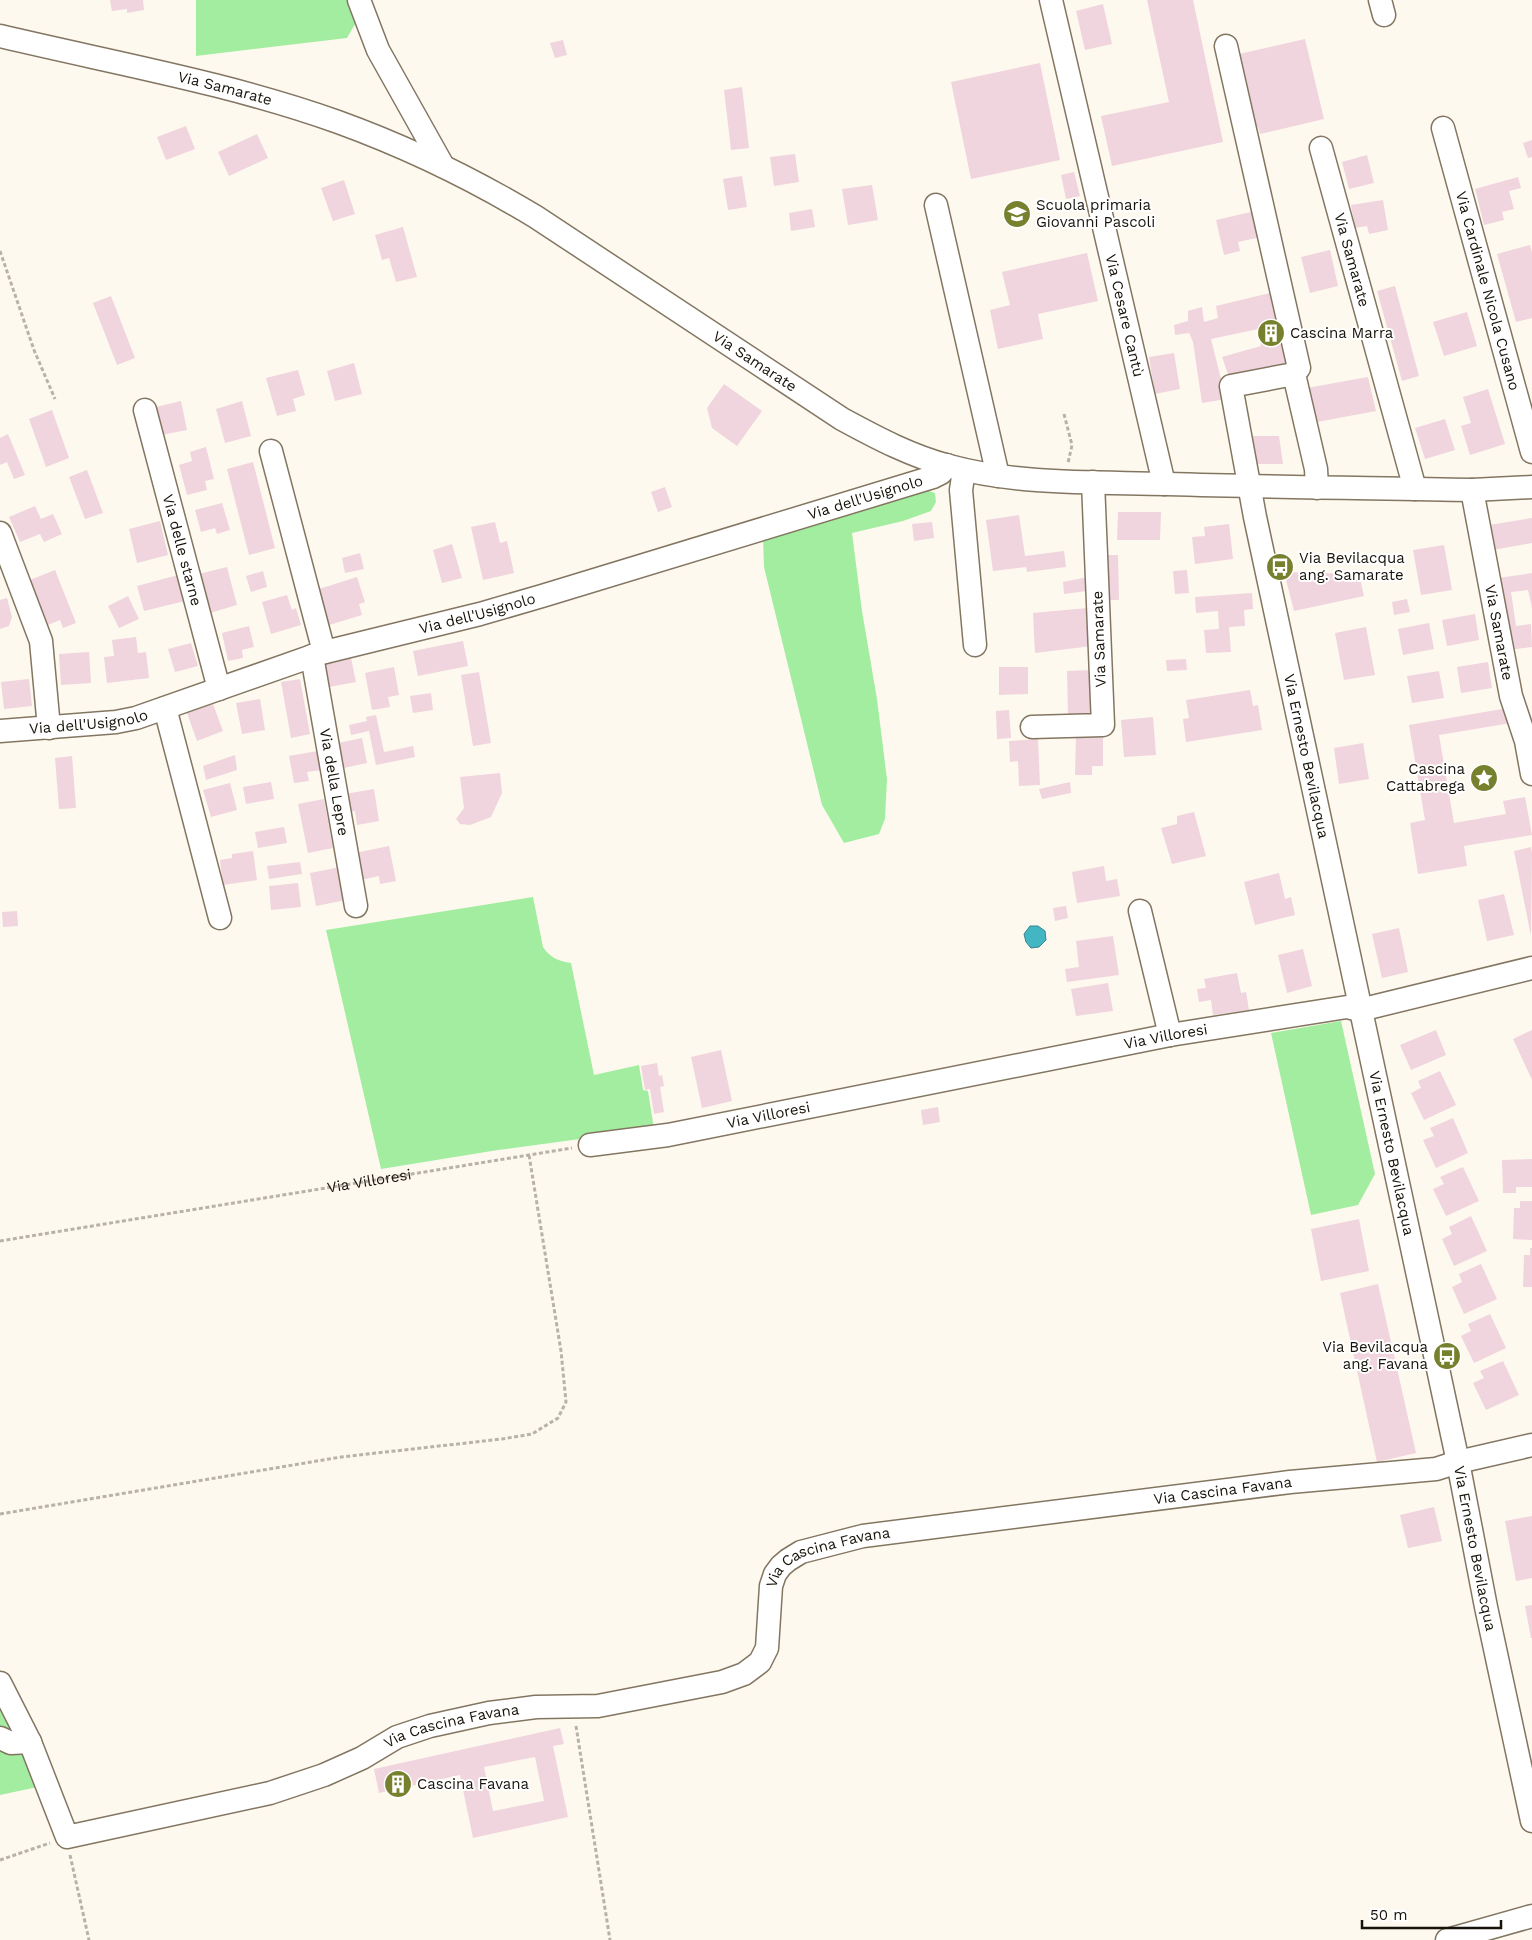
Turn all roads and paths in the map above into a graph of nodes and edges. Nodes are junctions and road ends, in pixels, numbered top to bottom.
1 (359, 0) edge
2 (1051, 0) edge
3 (0, 36) edge
4 (1226, 46) dead end
5 (1444, 128) dead end
6 (1322, 148) dead end
7 (444, 166) junction
8 (936, 205) dead end
9 (0, 251) edge
10 (1294, 374) junction
11 (55, 399) dead end
12 (144, 410) dead end
13 (1064, 414) dead end
14 (271, 451) dead end
15 (1532, 452) edge
16 (956, 468) junction
17 (1066, 468) dead end
18 (998, 476) junction
19 (1093, 482) junction
20 (1164, 484) junction
21 (1250, 486) junction
22 (1532, 487) edge
23 (1317, 488) junction
24 (1415, 489) junction
25 (1472, 490) junction
26 (0, 533) edge
27 (975, 645) dead end
28 (318, 654) junction
29 (219, 689) junction
30 (164, 708) junction
31 (1032, 727) dead end
32 (49, 728) junction
33 (0, 730) edge
34 (1532, 774) edge
35 (356, 906) dead end
36 (1140, 911) dead end
37 (220, 918) dead end
38 (1532, 968) edge
39 (1360, 1010) junction
40 (1170, 1035) junction
41 (590, 1145) joint
42 (528, 1155) junction
43 (0, 1241) edge
44 (1532, 1444) edge
45 (1458, 1462) junction
46 (0, 1514) edge
47 (0, 1682) edge
48 (573, 1707) junction
49 (0, 1738) edge
50 (30, 1742) junction
51 (1532, 1821) edge
52 (67, 1837) junction
53 (0, 1860) edge
54 (1532, 1916) edge
55 (89, 1940) edge
56 (610, 1940) edge
57 (1447, 1940) edge

1 - 7 street
2 - 20 street, Via Cesare Cantù
3 - 7 street, Via Samarate
4 - 10 street
5 - 15 street, Via Cardinale Nicola Cusano
6 - 24 street, Via Samarate
7 - 16 street, Via Samarate
8 - 18 street
9 - 11 path
10 - 21 street, Via Ernesto Bevilacqua
10 - 23 street
12 - 29 street, Via delle starne
13 - 17 path
14 - 28 street, Via della Lepre
16 - 18 street, Via Samarate
16 - 27 street
16 - 28 street, Via dell'Usignolo
18 - 19 street, Via Samarate
19 - 20 street, Via Samarate
19 - 31 street, Via Samarate
20 - 21 street, Via Samarate
21 - 23 street, Via Samarate
21 - 39 street, Via Ernesto Bevilacqua
22 - 25 street, Via Samarate
23 - 24 street, Via Samarate
24 - 25 street, Via Samarate
25 - 34 street, Via Samarate
26 - 32 street
28 - 29 street, Via dell'Usignolo
28 - 35 street, Via della Lepre
29 - 30 street, Via dell'Usignolo
30 - 32 street, Via dell'Usignolo
30 - 37 street
32 - 33 street, Via dell'Usignolo
36 - 40 street
38 - 39 street, Via Villoresi
39 - 40 street, Via Villoresi
39 - 45 street, Via Ernesto Bevilacqua
40 - 41 street, Via Villoresi
41 - 42 path, Via Villoresi
42 - 43 path, Via Villoresi
42 - 46 path
44 - 45 street, Via Cascina Favana
45 - 48 street, Via Cascina Favana
45 - 51 street, Via Ernesto Bevilacqua
47 - 50 street
48 - 52 street, Via Cascina Favana
48 - 56 path
49 - 50 street
50 - 52 street
52 - 53 path
52 - 55 path
54 - 57 street

